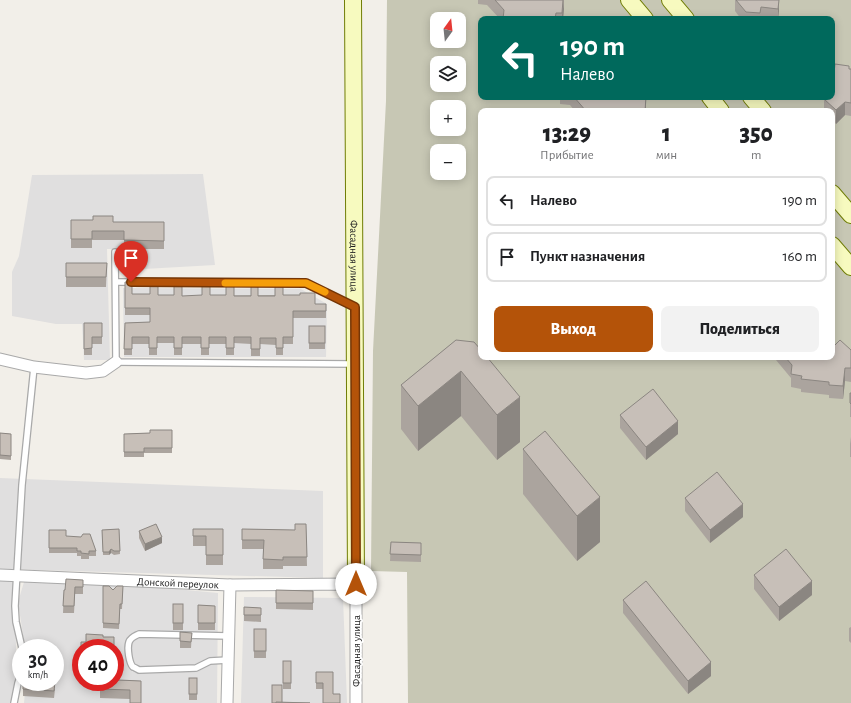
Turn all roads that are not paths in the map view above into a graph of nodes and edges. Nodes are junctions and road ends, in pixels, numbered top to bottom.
1 (353, 0) edge
2 (629, 0) edge
3 (670, 0) edge
4 (642, 16) edge
5 (683, 16) edge
6 (712, 100) edge
7 (754, 100) edge
8 (719, 108) edge
9 (761, 108) edge
10 (835, 197) edge
11 (851, 216) edge
12 (835, 249) edge
13 (115, 252) dead end
14 (851, 268) edge
15 (116, 282) junction
16 (355, 307) junction
17 (0, 359) edge
18 (116, 362) junction
19 (355, 364) junction
20 (34, 366) junction
21 (0, 575) edge
22 (17, 576) junction
23 (356, 584) junction
24 (230, 585) junction
25 (229, 636) junction
26 (20, 639) edge
27 (228, 660) junction
28 (16, 691) edge
29 (14, 703) edge
30 (227, 703) edge
31 (356, 703) edge

1 - 16 street, Фасадная улица
2 - 4 street
3 - 5 street
6 - 8 street
7 - 9 street
10 - 11 street
12 - 14 street
13 - 15 lane
15 - 16 lane
15 - 18 lane
16 - 19 street, Фасадная улица
17 - 20 street
18 - 19 lane
18 - 20 street
19 - 23 street, Фасадная улица
20 - 22 lane
21 - 22 street, Донской переулок
22 - 24 street, Донской переулок
22 - 26 lane
23 - 24 street, Донской переулок
23 - 31 street, Фасадная улица
24 - 25 street
25 - 27 street
25 - 27 lane
27 - 30 street
28 - 29 lane

